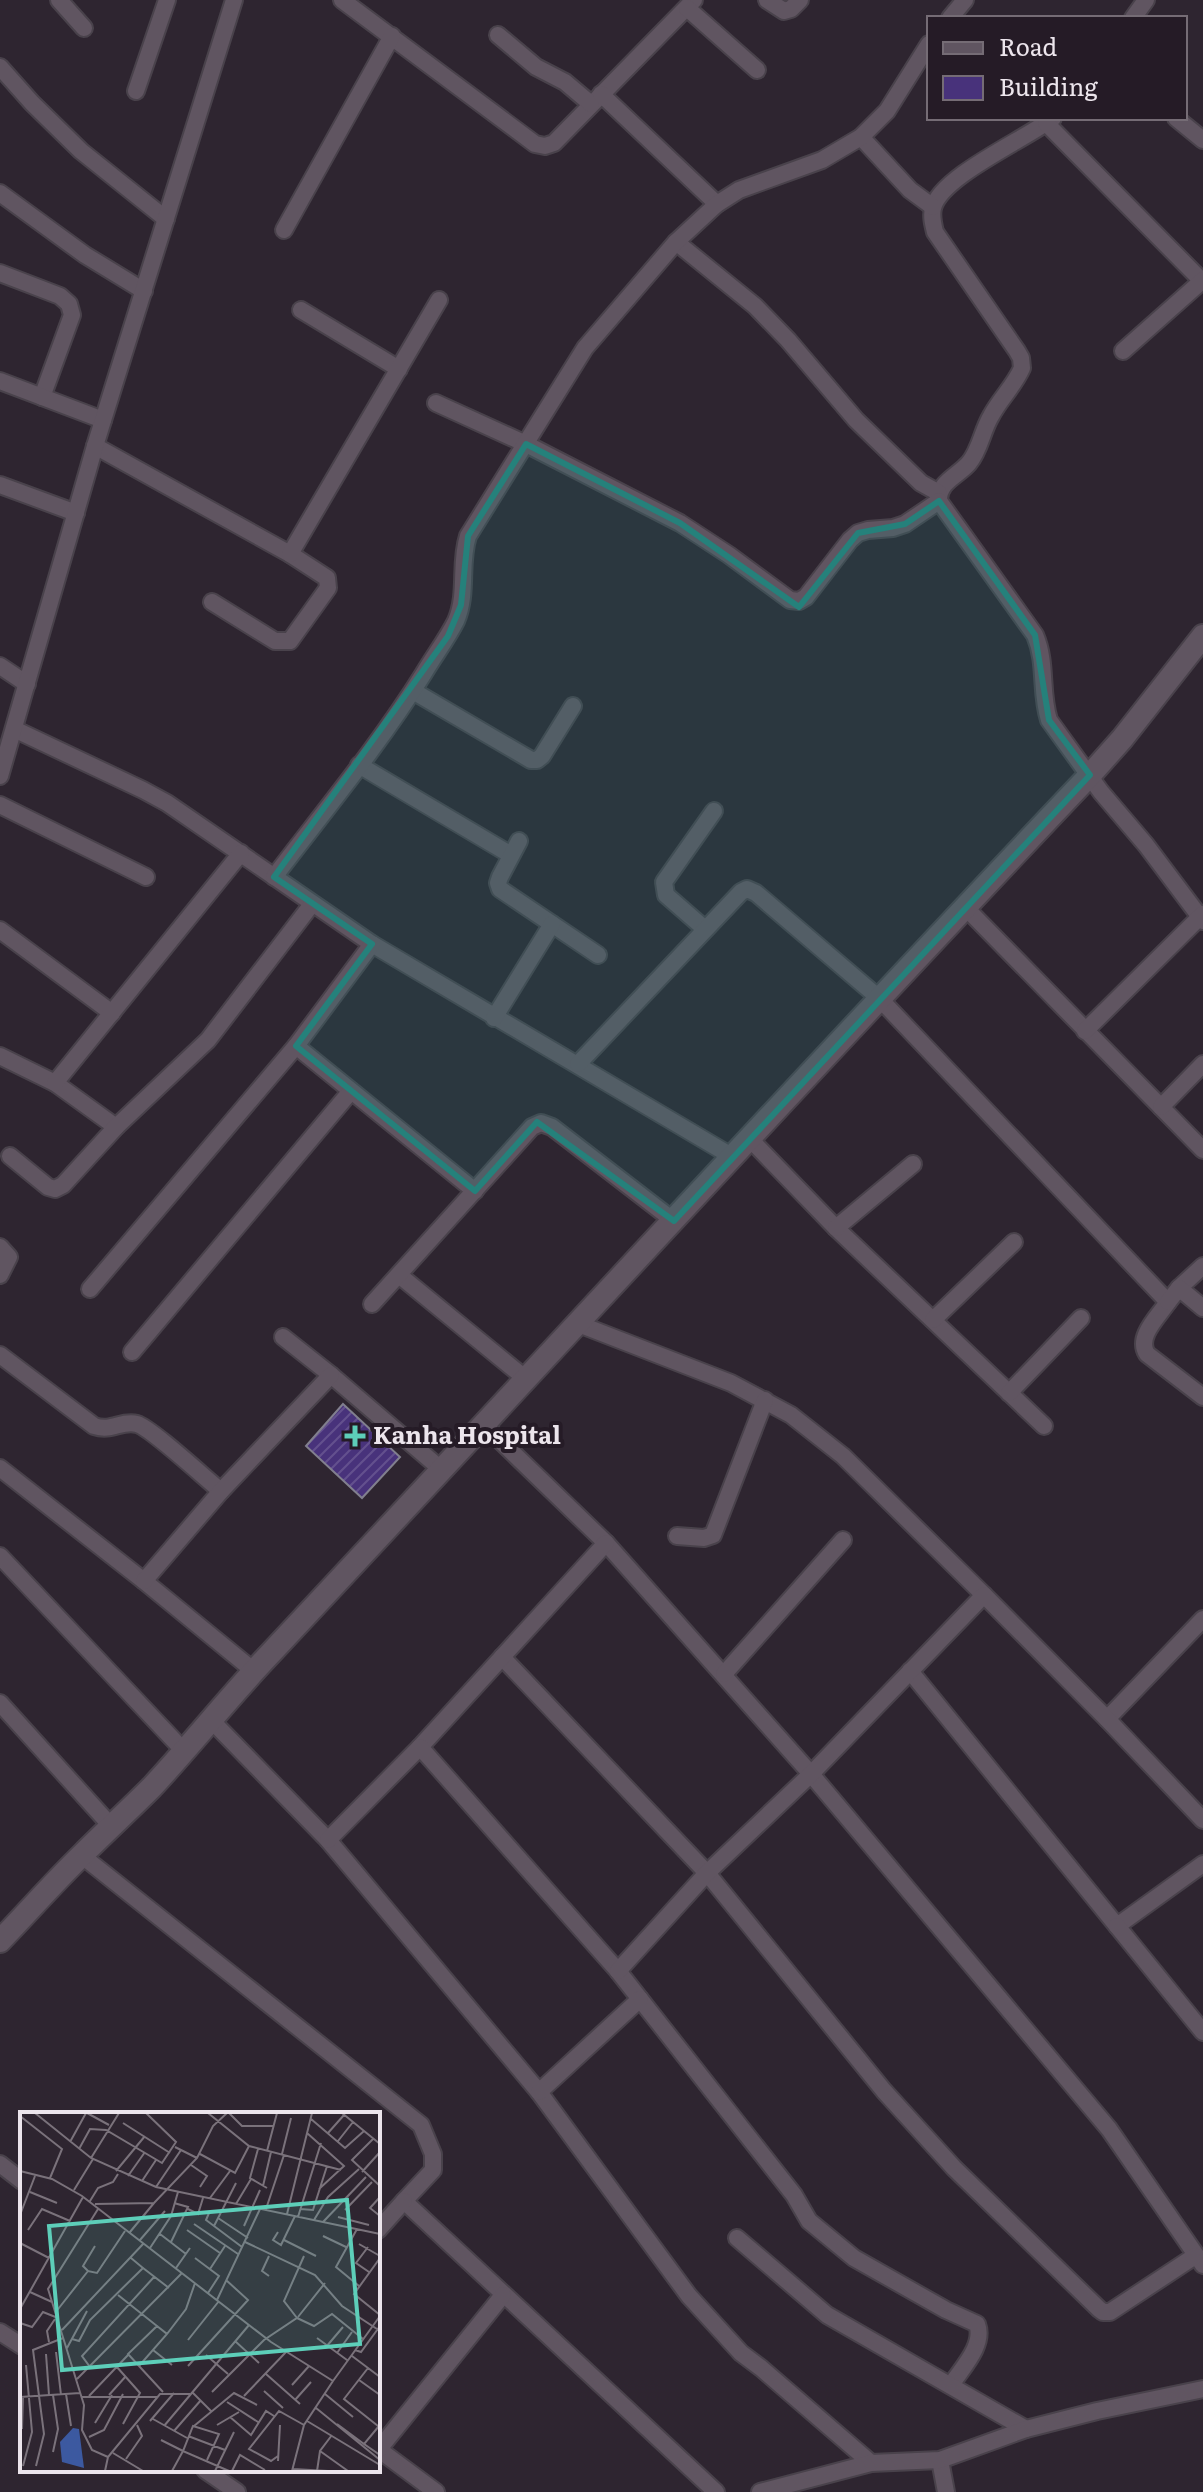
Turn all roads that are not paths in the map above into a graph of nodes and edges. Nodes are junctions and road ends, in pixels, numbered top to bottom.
1 (59, 0) edge
2 (167, 0) edge
3 (342, 0) edge
4 (767, 0) edge
5 (800, 0) edge
6 (965, 0) edge
7 (231, 2) edge
8 (691, 4) edge
9 (952, 16) edge
10 (84, 28) dead end
11 (498, 35) dead end
12 (392, 36) junction
13 (927, 47) edge
14 (0, 67) edge
15 (757, 70) dead end
16 (136, 91) dead end
17 (596, 99) junction
18 (1178, 120) edge
19 (1049, 121) edge
20 (861, 137) junction
21 (1203, 140) edge
22 (0, 193) edge
23 (717, 204) junction
24 (933, 207) junction
25 (166, 219) junction
26 (284, 230) dead end
27 (676, 242) junction
28 (0, 273) edge
29 (1203, 280) edge
30 (144, 291) junction
31 (439, 300) dead end
32 (301, 310) dead end
33 (1123, 351) dead end
34 (399, 369) junction
35 (0, 381) edge
36 (42, 397) junction
37 (436, 403) dead end
38 (103, 420) junction
39 (526, 444) junction
40 (95, 446) junction
41 (0, 485) edge
42 (939, 497) junction
43 (76, 513) junction
44 (290, 554) junction
45 (212, 602) dead end
46 (1203, 636) edge
47 (0, 666) edge
48 (27, 684) junction
49 (413, 691) junction
50 (573, 706) dead end
51 (14, 729) junction
52 (359, 765) junction
53 (1090, 775) junction
54 (0, 776) edge
55 (0, 805) edge
56 (714, 811) dead end
57 (241, 853) junction
58 (146, 877) dead end
59 (274, 877) junction
60 (312, 904) junction
61 (965, 907) junction
62 (1202, 917) edge
63 (552, 924) junction
64 (705, 929) junction
65 (0, 930) edge
66 (372, 944) junction
67 (598, 955) dead end
68 (879, 998) junction
69 (112, 1013) junction
70 (494, 1018) junction
71 (1085, 1031) junction
72 (296, 1046) junction
73 (0, 1056) edge
74 (578, 1064) junction
75 (1203, 1064) edge
76 (55, 1083) junction
77 (351, 1091) junction
78 (1161, 1107) junction
79 (116, 1127) junction
80 (750, 1139) junction
81 (1203, 1150) edge
82 (10, 1156) dead end
83 (733, 1157) junction
84 (913, 1164) dead end
85 (475, 1191) junction
86 (674, 1221) junction
87 (836, 1228) junction
88 (1014, 1242) dead end
89 (0, 1247) edge
90 (1203, 1266) edge
91 (0, 1275) edge
92 (399, 1275) junction
93 (1179, 1288) junction
94 (90, 1289) dead end
95 (1168, 1302) junction
96 (372, 1304) dead end
97 (1203, 1308) edge
98 (1081, 1318) dead end
99 (933, 1320) junction
100 (576, 1323) junction
101 (283, 1337) dead end
102 (132, 1352) dead end
103 (0, 1355) edge
104 (331, 1375) junction
105 (526, 1379) junction
106 (1009, 1393) junction
107 (1203, 1397) edge
108 (765, 1400) junction
109 (484, 1425) junction
110 (1044, 1426) dead end
111 (0, 1468) edge
112 (442, 1470) junction
113 (221, 1491) junction
114 (677, 1536) dead end
115 (843, 1540) dead end
116 (606, 1543) junction
117 (0, 1556) edge
118 (144, 1581) junction
119 (984, 1595) junction
120 (1203, 1619) edge
121 (502, 1657) junction
122 (254, 1671) junction
123 (910, 1671) junction
124 (724, 1674) junction
125 (0, 1703) edge
126 (1107, 1719) junction
127 (211, 1720) junction
128 (420, 1747) junction
129 (183, 1750) junction
130 (811, 1774) junction
131 (1203, 1820) edge
132 (112, 1827) junction
133 (328, 1840) junction
134 (81, 1855) junction
135 (1203, 1864) edge
136 (707, 1873) junction
137 (1117, 1926) junction
138 (0, 1941) edge
139 (618, 1971) junction
140 (640, 1999) junction
141 (1203, 2032) edge
142 (539, 2092) junction
143 (0, 2164) edge
144 (20, 2179) edge
145 (404, 2201) junction
146 (380, 2228) edge
147 (737, 2238) dead end
148 (1199, 2260) edge
149 (503, 2295) junction
150 (0, 2332) edge
151 (20, 2345) edge
152 (951, 2385) junction
153 (1203, 2389) edge
154 (1026, 2429) junction
155 (380, 2447) edge
156 (380, 2450) edge
157 (940, 2460) junction
158 (871, 2463) junction
159 (208, 2472) edge
160 (769, 2491) edge
161 (237, 2492) edge
162 (436, 2492) edge
163 (716, 2492) edge
164 (946, 2492) edge

1 - 10 street
2 - 16 street
3 - 12 street
4 - 5 street
6 - 9 street
7 - 25 street
8 - 15 street
8 - 17 street
11 - 17 street
12 - 17 street
12 - 26 street
13 - 20 street
14 - 25 street
17 - 23 street
18 - 21 street
19 - 24 street
19 - 29 street
20 - 23 street
20 - 24 street
22 - 30 street
23 - 27 street
24 - 42 street
25 - 30 street
27 - 39 street
27 - 42 street
28 - 36 street
29 - 33 street
30 - 38 street
31 - 34 street
32 - 34 street
34 - 44 street
35 - 36 street
36 - 38 street
37 - 39 street
38 - 40 street
39 - 42 street
39 - 49 street
40 - 43 street
40 - 44 street
41 - 43 street
42 - 53 street
43 - 48 street
44 - 45 street
46 - 53 main road
47 - 48 street
48 - 51 street
49 - 50 street
49 - 52 street
51 - 54 street
51 - 57 street
52 - 59 street
52 - 63 street
53 - 61 main road
53 - 62 street
55 - 58 street
56 - 64 street
57 - 59 street
57 - 69 street
59 - 60 street
60 - 66 street
60 - 79 street
61 - 68 main road
61 - 71 street
62 - 71 street
63 - 67 street
63 - 70 street
64 - 68 street
64 - 74 street
65 - 69 street
66 - 70 street
66 - 72 street
68 - 80 main road
68 - 95 street
69 - 76 street
70 - 74 street
71 - 78 street
72 - 77 street
72 - 94 street
73 - 76 street
74 - 83 street
75 - 78 street
76 - 79 street
77 - 85 street
77 - 102 street
78 - 81 street
79 - 82 street
80 - 83 main road
80 - 87 street
83 - 86 main road
84 - 87 street
85 - 86 street
85 - 92 street
86 - 100 main road
87 - 99 street
88 - 99 street
89 - 91 street
90 - 93 street
92 - 96 street
92 - 105 street
93 - 95 street
93 - 97 street
95 - 107 street
98 - 106 street
99 - 106 street
100 - 105 main road
100 - 108 street
101 - 104 street
103 - 113 street
104 - 112 street
104 - 113 street
105 - 109 main road
106 - 110 street
108 - 114 street
108 - 119 street
109 - 112 main road
109 - 116 street
111 - 118 street
112 - 122 main road
113 - 118 street
115 - 124 street
116 - 121 street
116 - 124 street
117 - 129 street
118 - 122 street
119 - 123 street
119 - 126 street
120 - 126 street
121 - 128 street
121 - 136 street
122 - 127 main road
123 - 130 street
123 - 137 street
124 - 130 street
125 - 132 street
126 - 131 street
127 - 129 main road
127 - 133 street
128 - 133 street
128 - 139 street
129 - 132 main road
130 - 136 street
130 - 148 street
132 - 134 main road
133 - 142 street
134 - 138 main road
134 - 145 street
135 - 137 street
136 - 139 street
136 - 148 street
137 - 141 street
139 - 140 street
140 - 142 street
140 - 152 street
142 - 158 street
143 - 144 street
145 - 146 street
145 - 149 street
147 - 152 street
149 - 155 street
149 - 163 street
150 - 151 street
152 - 154 street
153 - 154 street
154 - 157 street
156 - 162 street
157 - 158 street
157 - 164 street
158 - 160 street
159 - 161 street

